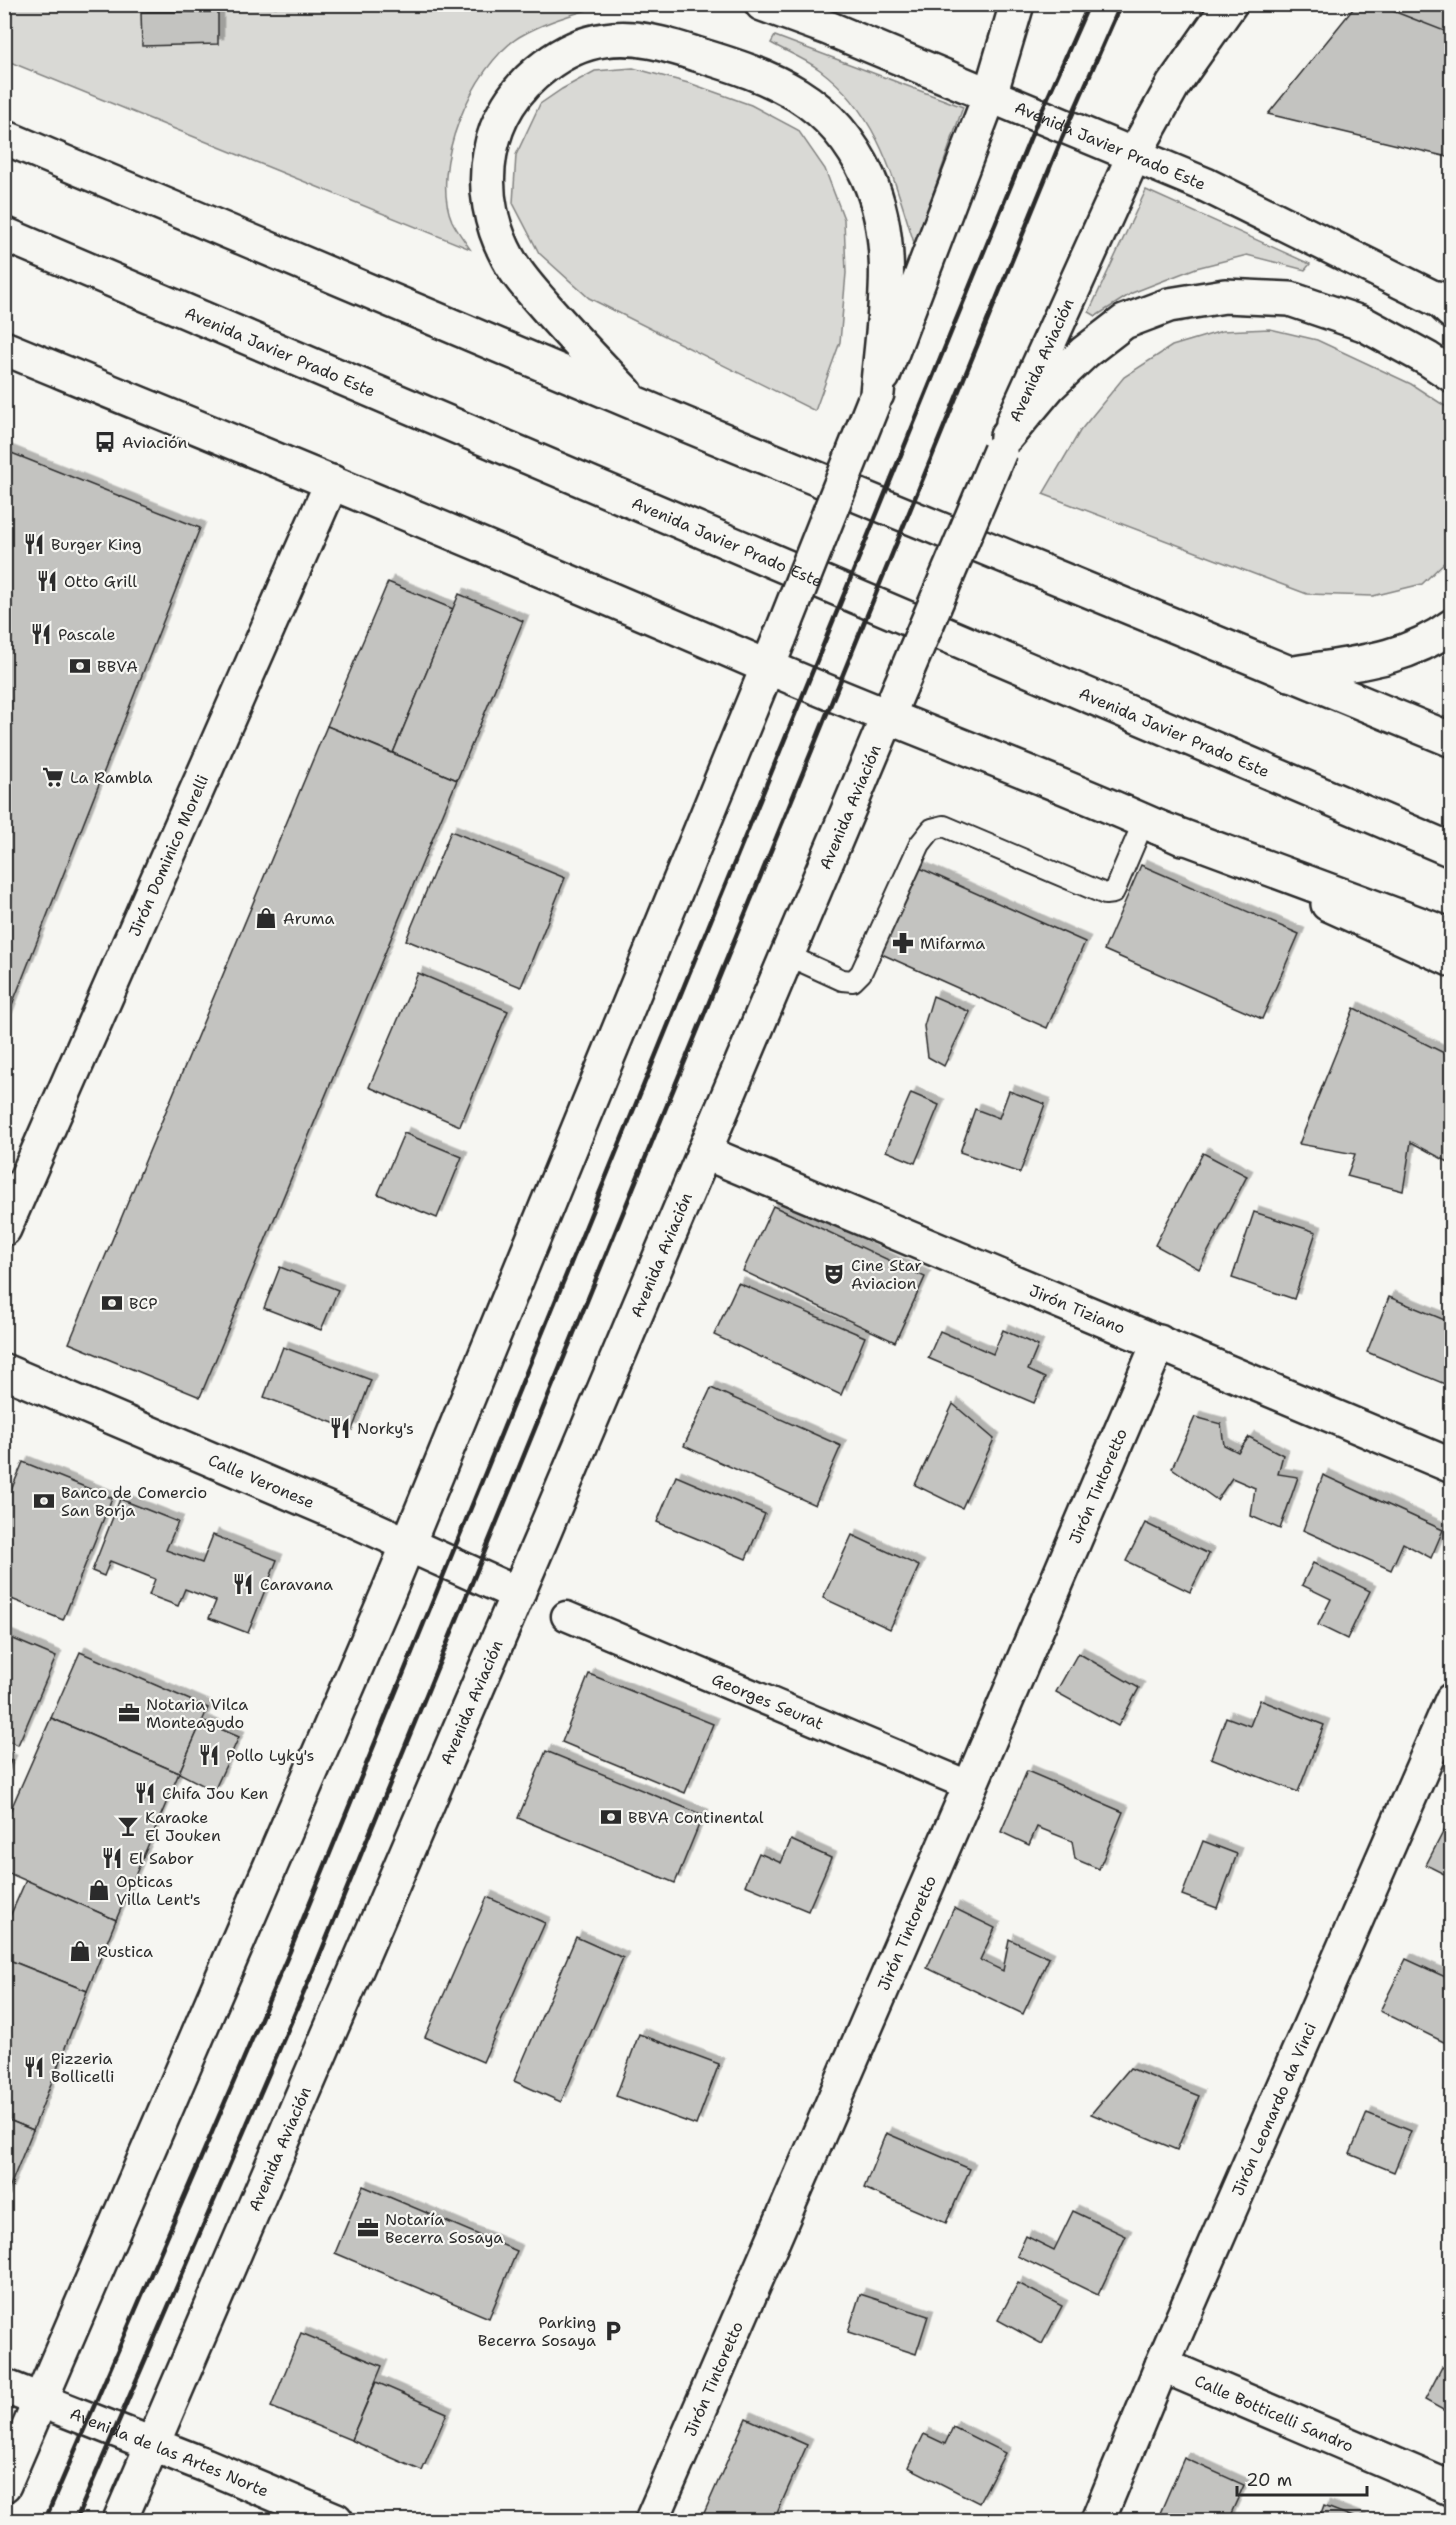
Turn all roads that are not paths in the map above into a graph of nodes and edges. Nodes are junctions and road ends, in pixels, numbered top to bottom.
1 (762, 4) edge
2 (1017, 4) edge
3 (1230, 4) edge
4 (990, 96) junction
5 (4, 121) edge
6 (4, 137) edge
7 (1134, 156) junction
8 (71, 165) junction
9 (4, 234) edge
10 (1447, 306) edge
11 (4, 348) edge
12 (1452, 375) edge
13 (875, 397) junction
14 (635, 403) junction
15 (1003, 443) junction
16 (332, 482) junction
17 (1452, 626) edge
18 (768, 667) junction
19 (1289, 674) junction
20 (887, 716) junction
21 (1452, 740) edge
22 (1151, 824) junction
23 (1452, 850) edge
24 (1452, 936) edge
25 (787, 955) junction
26 (1452, 960) edge
27 (704, 1152) junction
28 (4, 1229) edge
29 (1159, 1342) junction
30 (4, 1371) edge
31 (1452, 1466) edge
32 (406, 1545) junction
33 (518, 1594) junction
34 (566, 1616) dead end
35 (1452, 1700) edge
36 (970, 1786) junction
37 (1162, 2365) junction
38 (4, 2386) edge
39 (41, 2400) junction
40 (151, 2446) junction
41 (4, 2485) edge
42 (1452, 2489) edge
43 (120, 2520) edge
44 (336, 2520) edge
45 (652, 2520) edge
46 (1098, 2520) edge

1 - 4 main road, Avenida Javier Prado Este
2 - 4 main road
3 - 7 main road, Avenida Aviación
4 - 7 main road, Avenida Javier Prado Este
4 - 13 main road
5 - 8 main road
6 - 8 main road
7 - 10 main road, Avenida Javier Prado Este
7 - 15 main road, Avenida Aviación
8 - 14 main road
9 - 23 main road, Avenida Javier Prado Este
11 - 16 main road
12 - 15 main road
13 - 14 main road
13 - 18 main road, bridge
14 - 19 main road
15 - 20 main road, Avenida Aviación, bridge
16 - 18 main road
16 - 28 main road, Jirón Dominico Morelli
17 - 19 main road
18 - 20 main road
18 - 32 main road
19 - 21 main road
20 - 22 main road
20 - 25 main road, Avenida Aviación
22 - 24 main road
22 - 25 lane
22 - 26 main road
25 - 27 main road, Avenida Aviación
27 - 29 main road, Jirón Tiziano
27 - 33 main road, Avenida Aviación
29 - 31 main road, Jirón Tiziano
29 - 36 main road, Jirón Tintoretto
30 - 32 main road, Calle Veronese
32 - 33 main road, Calle Veronese
32 - 39 main road
33 - 40 main road, Avenida Aviación
34 - 36 street, Georges Seurat
35 - 37 main road, Jirón Leonardo da Vinci
36 - 45 main road, Jirón Tintoretto
37 - 42 main road, Calle Botticelli Sandro
37 - 46 main road, Jirón Leonardo da Vinci
38 - 39 main road, Avenida de las Artes Norte
39 - 40 main road, Avenida de las Artes Norte
39 - 41 main road
40 - 43 main road, Avenida Aviación
40 - 44 main road, Avenida de las Artes Norte

